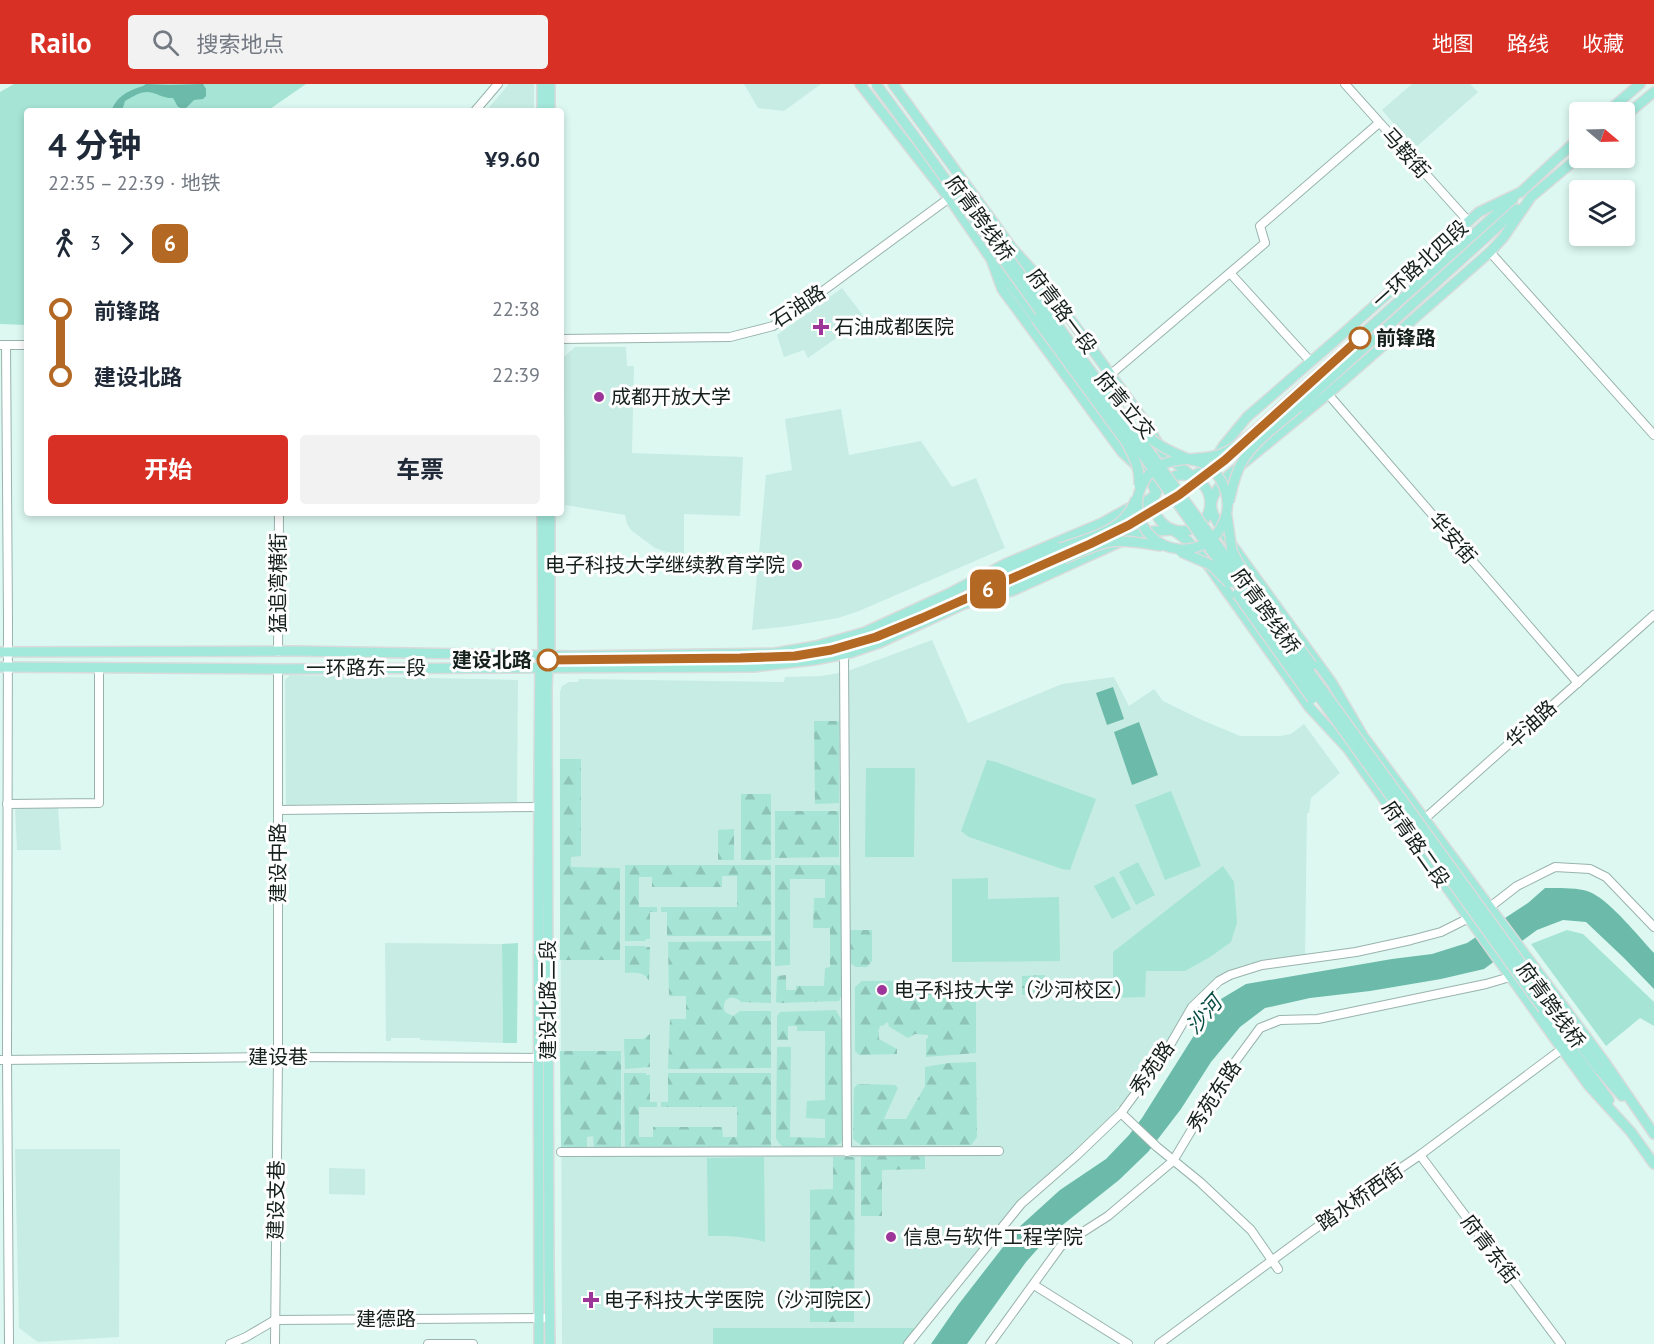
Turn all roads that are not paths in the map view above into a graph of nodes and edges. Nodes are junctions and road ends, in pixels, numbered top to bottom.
1 (498, 84) edge
2 (542, 84) edge
3 (550, 84) edge
4 (860, 84) edge
5 (876, 84) edge
6 (882, 84) edge
7 (893, 84) edge
8 (1345, 84) edge
9 (1640, 84) edge
10 (1654, 92) edge
11 (1619, 102) edge
12 (478, 108) edge
13 (542, 108) edge
14 (550, 108) edge
15 (1635, 108) edge
16 (1379, 123) junction
17 (1569, 147) edge
18 (1569, 165) edge
19 (967, 185) junction
20 (1521, 192) junction
21 (1531, 197) junction
22 (950, 198) junction
23 (1468, 221) junction
24 (1012, 248) junction
25 (1490, 252) junction
26 (991, 259) junction
27 (1230, 273) junction
28 (1036, 319) joint
29 (564, 339) edge
30 (3, 345) edge
31 (24, 345) edge
32 (1311, 362) junction
33 (1110, 375) junction
34 (1328, 394) junction
35 (1654, 435) edge
36 (1190, 459) junction
37 (1192, 476) junction
38 (1138, 493) junction
39 (1155, 494) junction
40 (1211, 505) junction
41 (1227, 513) junction
42 (279, 516) edge
43 (542, 516) edge
44 (550, 516) edge
45 (1173, 530) junction
46 (1166, 547) junction
47 (950, 593) junction
48 (964, 604) junction
49 (1654, 615) edge
50 (4, 652) edge
51 (278, 652) junction
52 (844, 654) junction
53 (546, 655) junction
54 (591, 656) junction
55 (4, 667) edge
56 (99, 668) junction
57 (544, 668) junction
58 (591, 668) junction
59 (278, 669) junction
60 (1578, 683) junction
61 (1364, 736) junction
62 (1348, 748) junction
63 (7, 804) junction
64 (538, 807) junction
65 (278, 810) junction
66 (1425, 819) junction
67 (1408, 833) junction
68 (1490, 907) junction
69 (1469, 918) junction
70 (1654, 927) edge
71 (1510, 976) junction
72 (1562, 1049) junction
73 (278, 1057) junction
74 (544, 1058) junction
75 (4, 1059) edge
76 (1593, 1070) junction
77 (1121, 1113) junction
78 (1631, 1132) junction
79 (1654, 1135) edge
80 (999, 1151) dead end
81 (561, 1152) dead end
82 (846, 1152) junction
83 (1420, 1155) junction
84 (1173, 1161) junction
85 (1654, 1164) edge
86 (1272, 1261) junction
87 (1278, 1269) dead end
88 (1034, 1285) junction
89 (544, 1318) junction
90 (275, 1320) junction
91 (9, 1344) edge
92 (230, 1344) edge
93 (275, 1344) edge
94 (428, 1344) edge
95 (473, 1344) edge
96 (539, 1344) edge
97 (550, 1344) edge
98 (908, 1344) edge
99 (990, 1344) edge
100 (1128, 1344) edge
101 (1159, 1344) edge
102 (1561, 1344) edge

1 - 12 street
2 - 13 main road
3 - 14 main road
4 - 22 main road, 府青路一段
5 - 76 main road, 府青跨线桥, bridge
6 - 76 main road, 府青跨线桥, bridge
7 - 19 main road, 府青路一段
8 - 16 street, 马鞍街
9 - 11 main road
10 - 15 main road
16 - 23 street, 马鞍街
16 - 27 street
17 - 20 main road, 一环路北四段
18 - 21 main road, 一环路北四段
19 - 22 street, 石油路
19 - 24 main road, 府青路一段
20 - 23 main road, 一环路北四段
20 - 36 main road, 府青立交, bridge
21 - 25 main road, 一环路北四段
21 - 41 main road, 府青立交, bridge
22 - 26 main road, 府青路一段
22 - 29 street, 石油路
23 - 32 main road, 一环路北四段
24 - 33 main road, 府青路一段
24 - 36 main road, 府青立交, bridge
25 - 34 main road, 一环路北四段
25 - 35 street
26 - 28 main road, 府青路一段
26 - 39 main road, 府青路一段
27 - 32 street
27 - 33 street
28 - 38 main road, 府青立交, bridge
30 - 31 street
30 - 50 street
32 - 37 main road, 一环路北四段
33 - 37 main road, 府青路一段
34 - 40 main road, 一环路北四段
34 - 60 street, 华安街
36 - 38 main road, 府青立交, bridge
36 - 41 main road, 府青立交, bridge
37 - 39 main road
37 - 40 main road
38 - 46 main road, 府青立交, bridge
38 - 47 main road, 府青立交, bridge
39 - 45 main road
39 - 47 main road, 一环路东一段
40 - 45 main road
40 - 61 main road, 府青路二段
41 - 46 main road, 府青立交, bridge
41 - 61 main road, 府青立交, bridge
42 - 51 street, 猛追湾横街
43 - 53 main road
44 - 53 main road
45 - 48 main road, 一环路东一段
45 - 62 main road, 府青路二段
46 - 48 main road, bridge
46 - 62 main road, bridge
47 - 54 main road, 一环路东一段
48 - 52 main road, 一环路东一段
49 - 60 street, 华油路
50 - 51 main road, 一环路东一段
50 - 55 street
51 - 53 main road, 一环路东一段
52 - 58 main road, 一环路东一段
52 - 82 street
53 - 54 main road, 一环路东一段
53 - 57 main road, 建设北路二段
54 - 58 main road
55 - 56 main road, 一环路东一段
55 - 63 street
56 - 59 main road, 一环路东一段
56 - 63 street
57 - 58 main road, 一环路东一段
57 - 59 main road, 一环路东一段
57 - 64 main road, 建设北路二段
57 - 74 main road, 建设北路二段
59 - 65 street, 建设中路
60 - 66 street, 华油路
61 - 66 main road, 府青路二段
62 - 67 main road, 府青路二段
63 - 75 street
64 - 65 street
64 - 74 main road, 建设北路二段
65 - 73 street, 建设中路
66 - 67 street, 华油路
66 - 68 main road, 府青路二段
67 - 69 main road, 府青路二段
68 - 70 street
68 - 79 main road, 府青路二段
69 - 71 main road, 府青路二段
69 - 77 street, 秀苑路
71 - 72 main road, 府青路二段
71 - 84 street, 秀苑东路
72 - 78 main road, 府青路二段
72 - 83 street, 踏水桥西街
73 - 74 street, 建设巷
73 - 75 street, 建设巷
73 - 90 street, 建设支巷
74 - 89 main road, 建设北路二段
75 - 91 street
76 - 78 main road, 府青跨线桥
76 - 79 main road, 府青跨线桥
77 - 84 street
77 - 98 street, 秀苑路
78 - 85 main road, 府青路二段
80 - 82 street
81 - 82 street
83 - 86 street, 踏水桥西街
83 - 102 street, 府青东街
84 - 86 street
84 - 88 street, 秀苑东路
86 - 87 street
86 - 101 street, 踏水桥西街
88 - 99 street, 秀苑东路
88 - 100 street
89 - 90 street, 建德路
89 - 96 main road, 建设北路二段
89 - 97 main road, 建设北路二段
90 - 92 street, 建德路
90 - 93 street, 建设支巷
94 - 95 street

